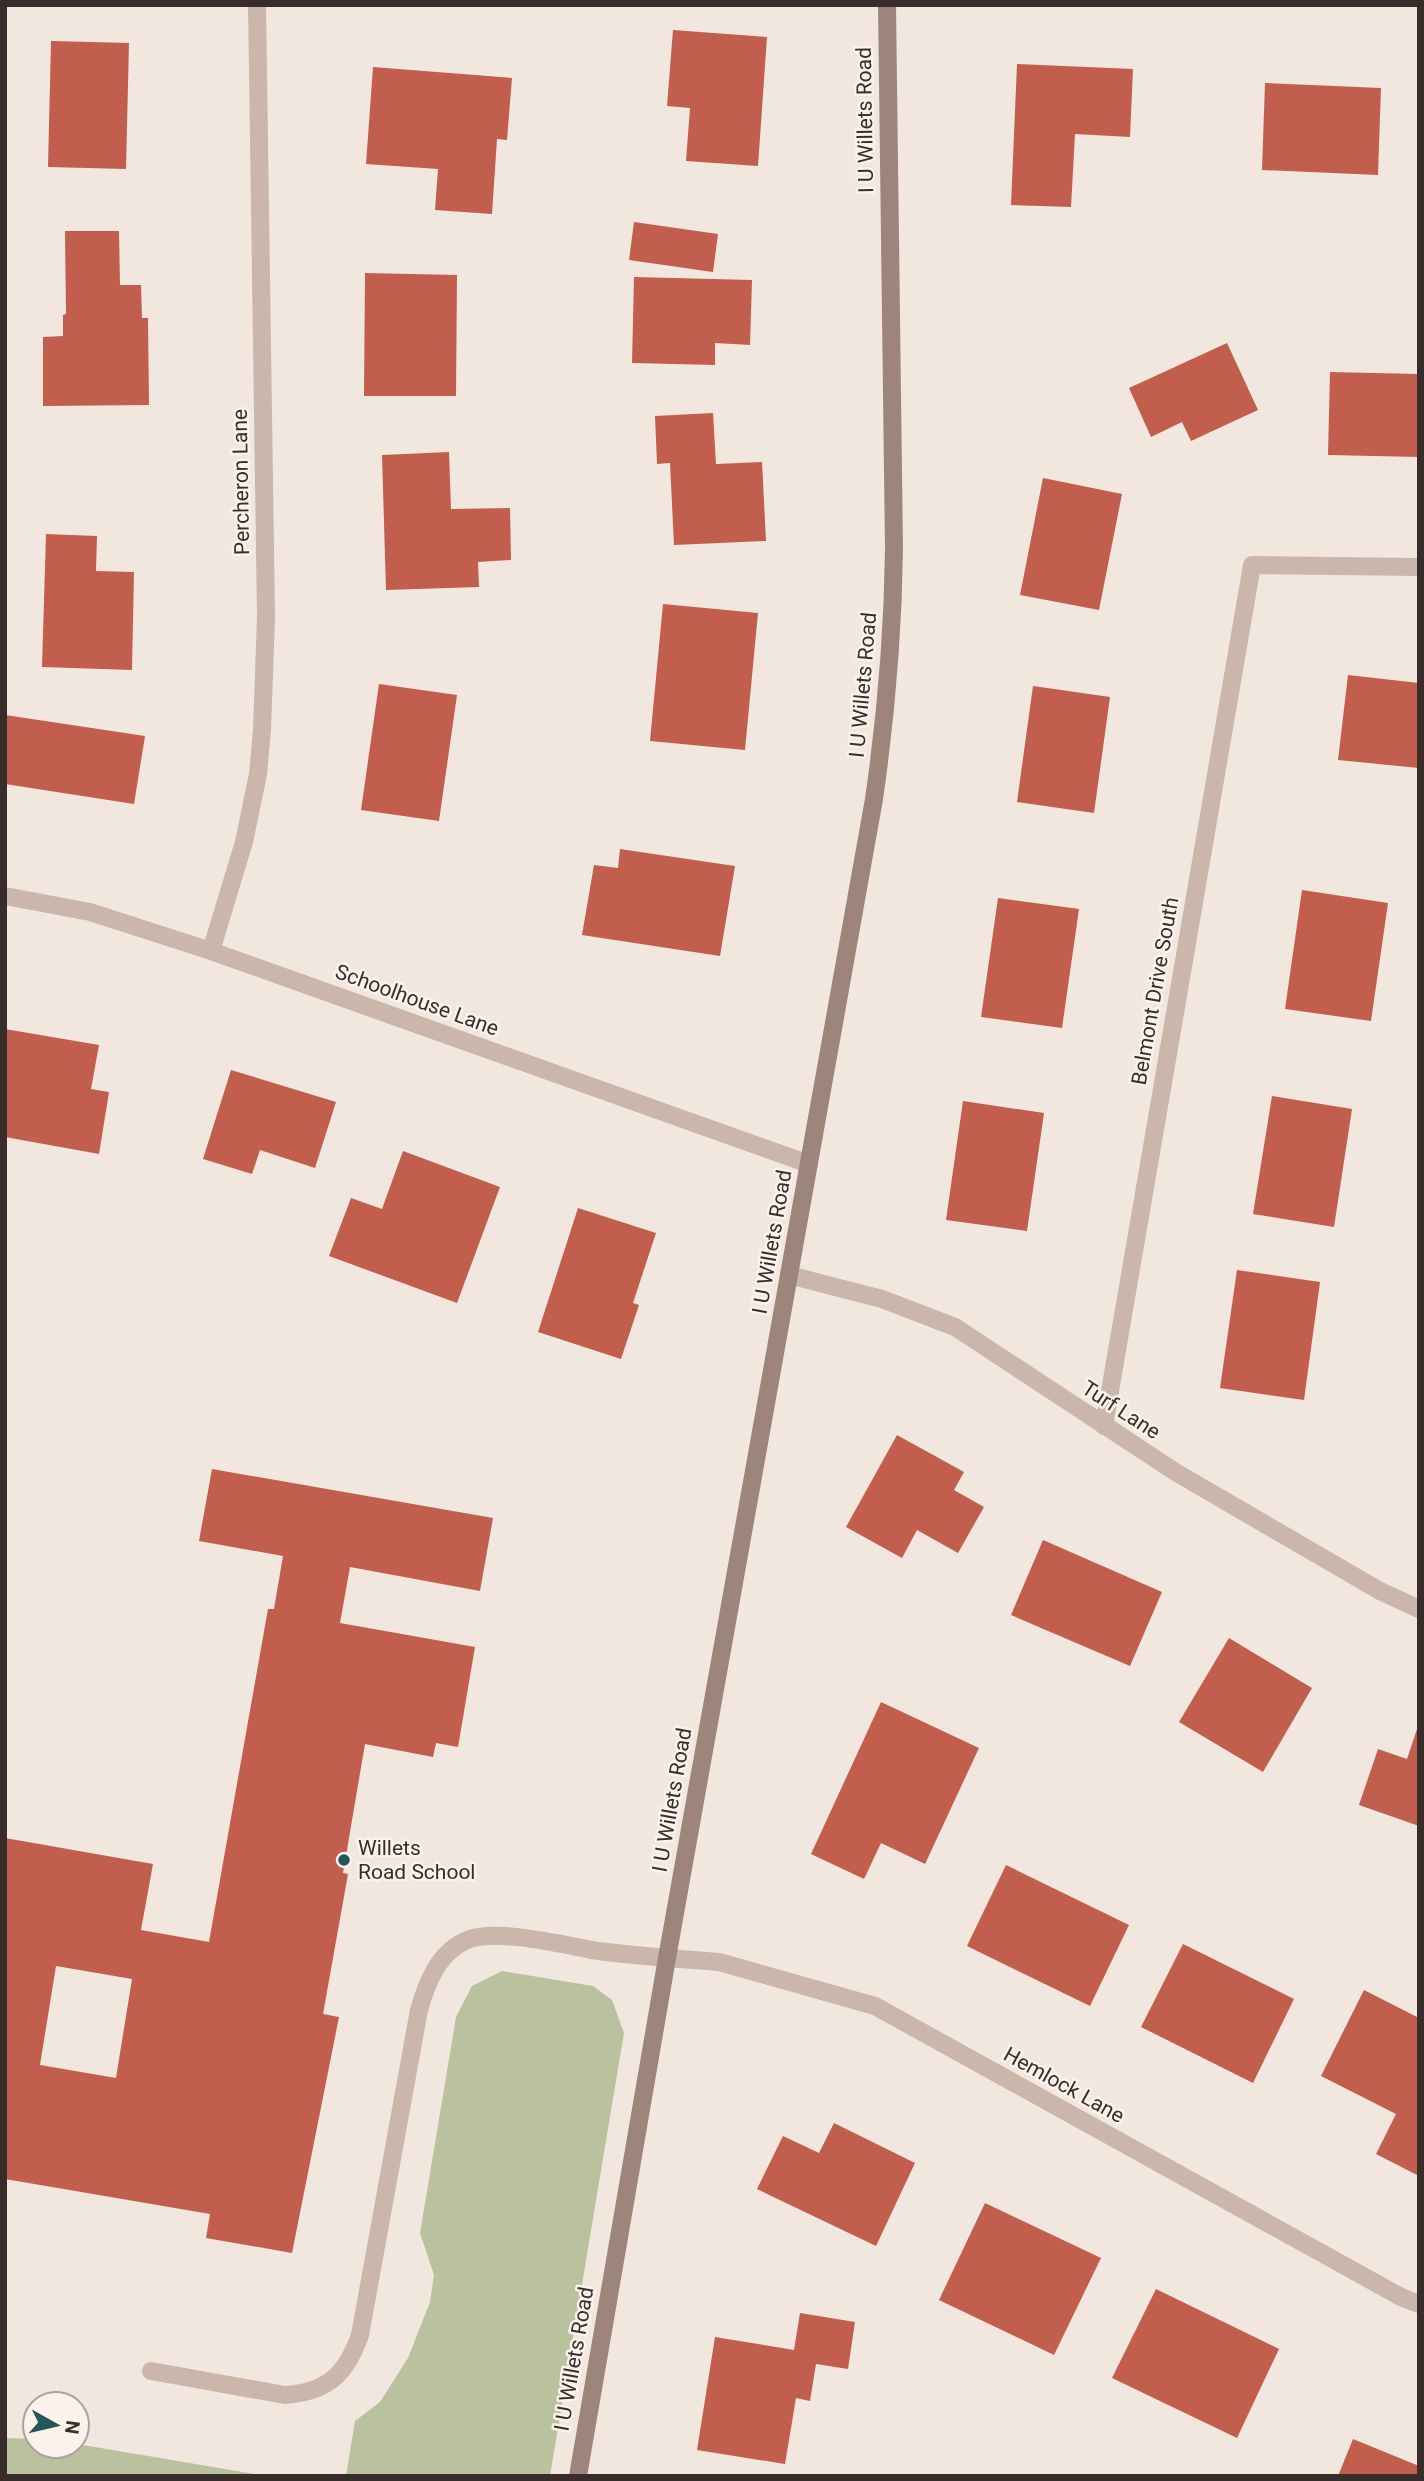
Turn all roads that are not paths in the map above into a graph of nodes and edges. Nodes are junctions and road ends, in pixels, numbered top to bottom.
1 (257, 5) edge
2 (887, 5) edge
3 (1419, 567) edge
4 (5, 896) edge
5 (211, 951) junction
6 (809, 1164) junction
7 (789, 1275) junction
8 (1104, 1426) junction
9 (1419, 1609) edge
10 (667, 1958) junction
11 (1419, 2304) edge
12 (151, 2371) dead end
13 (578, 2476) edge

1 - 5 street, Percheron Lane
2 - 6 main road, I U Willets Road
3 - 8 street, Belmont Drive South
4 - 5 street, Schoolhouse Lane
5 - 6 street, Schoolhouse Lane
6 - 7 main road, I U Willets Road
7 - 8 street, Turf Lane
7 - 10 main road, I U Willets Road
8 - 9 street, Turf Lane
10 - 11 street, Hemlock Lane
10 - 12 street, Hemlock Lane
10 - 13 main road, I U Willets Road

